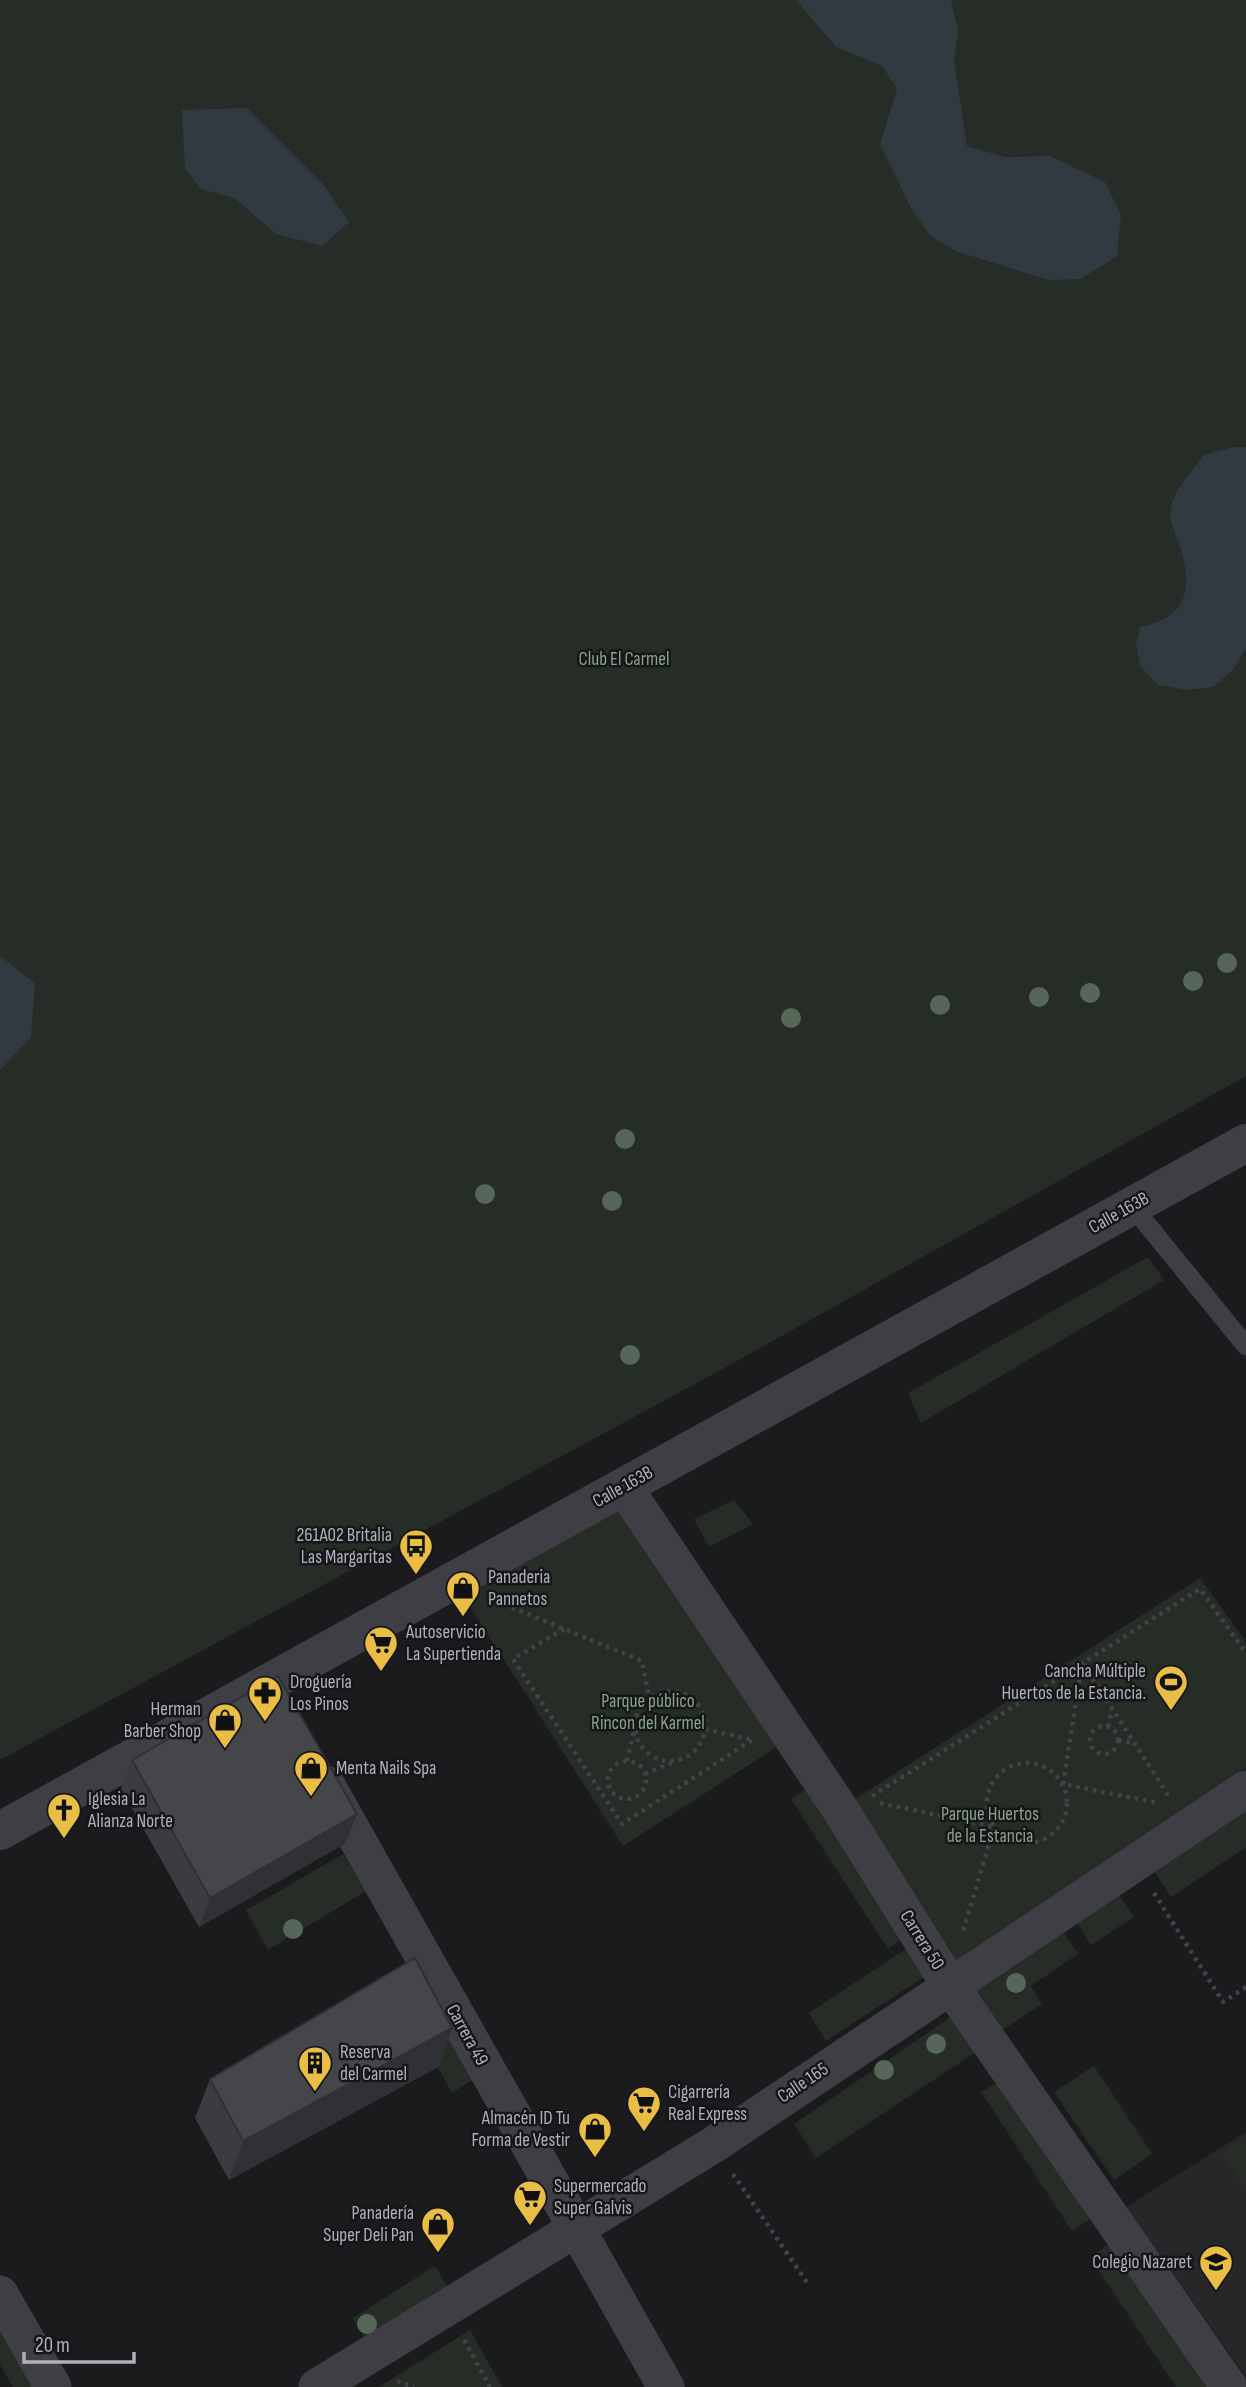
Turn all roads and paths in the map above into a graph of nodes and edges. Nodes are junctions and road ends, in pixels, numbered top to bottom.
1 (1246, 1143) edge
2 (1132, 1206) junction
3 (1246, 1346) edge
4 (624, 1486) junction
5 (460, 1576) junction
6 (564, 1629) junction
7 (1246, 1653) edge
8 (1082, 1663) junction
9 (649, 1697) junction
10 (1112, 1710) junction
11 (635, 1727) junction
12 (1108, 1727) junction
13 (753, 1740) dead end
14 (1118, 1740) junction
15 (1133, 1742) junction
16 (310, 1755) edge
17 (627, 1761) junction
18 (674, 1761) junction
19 (645, 1774) junction
20 (1063, 1784) junction
21 (1246, 1789) edge
22 (1163, 1805) dead end
23 (1176, 1807) dead end
24 (994, 1827) junction
25 (0, 1831) edge
26 (1135, 1862) junction
27 (950, 1984) junction
28 (1246, 1987) edge
29 (713, 2145) junction
30 (577, 2229) junction
31 (808, 2284) dead end
32 (0, 2294) edge
33 (457, 2328) dead end
34 (53, 2387) edge
35 (317, 2387) edge
36 (491, 2387) edge
37 (666, 2387) edge
38 (1229, 2387) edge

1 - 2 street, Calle 163B
2 - 3 lane
2 - 4 street, Calle 163B
4 - 5 street, Calle 163B
4 - 27 street, Carrera 50
5 - 6 path
5 - 25 street, Calle 163B
6 - 9 path
6 - 13 path
7 - 8 path
8 - 10 path
8 - 20 path
8 - 24 path
9 - 11 path
9 - 18 path
10 - 12 path
10 - 15 path
11 - 17 path
11 - 18 path
12 - 14 path
12 - 14 path
14 - 15 path
15 - 23 path
16 - 30 street, Carrera 49
17 - 19 path
17 - 19 path
18 - 19 path
20 - 22 path
20 - 24 path
20 - 24 path
21 - 26 street, Calle 165
24 - 27 path
26 - 27 street, Calle 165
26 - 28 path
27 - 29 street, Calle 165
27 - 38 street, Carrera 50
29 - 30 street, Calle 165
29 - 31 path
30 - 35 street, Calle 165
30 - 37 street, Carrera 49
32 - 34 street
33 - 36 path

